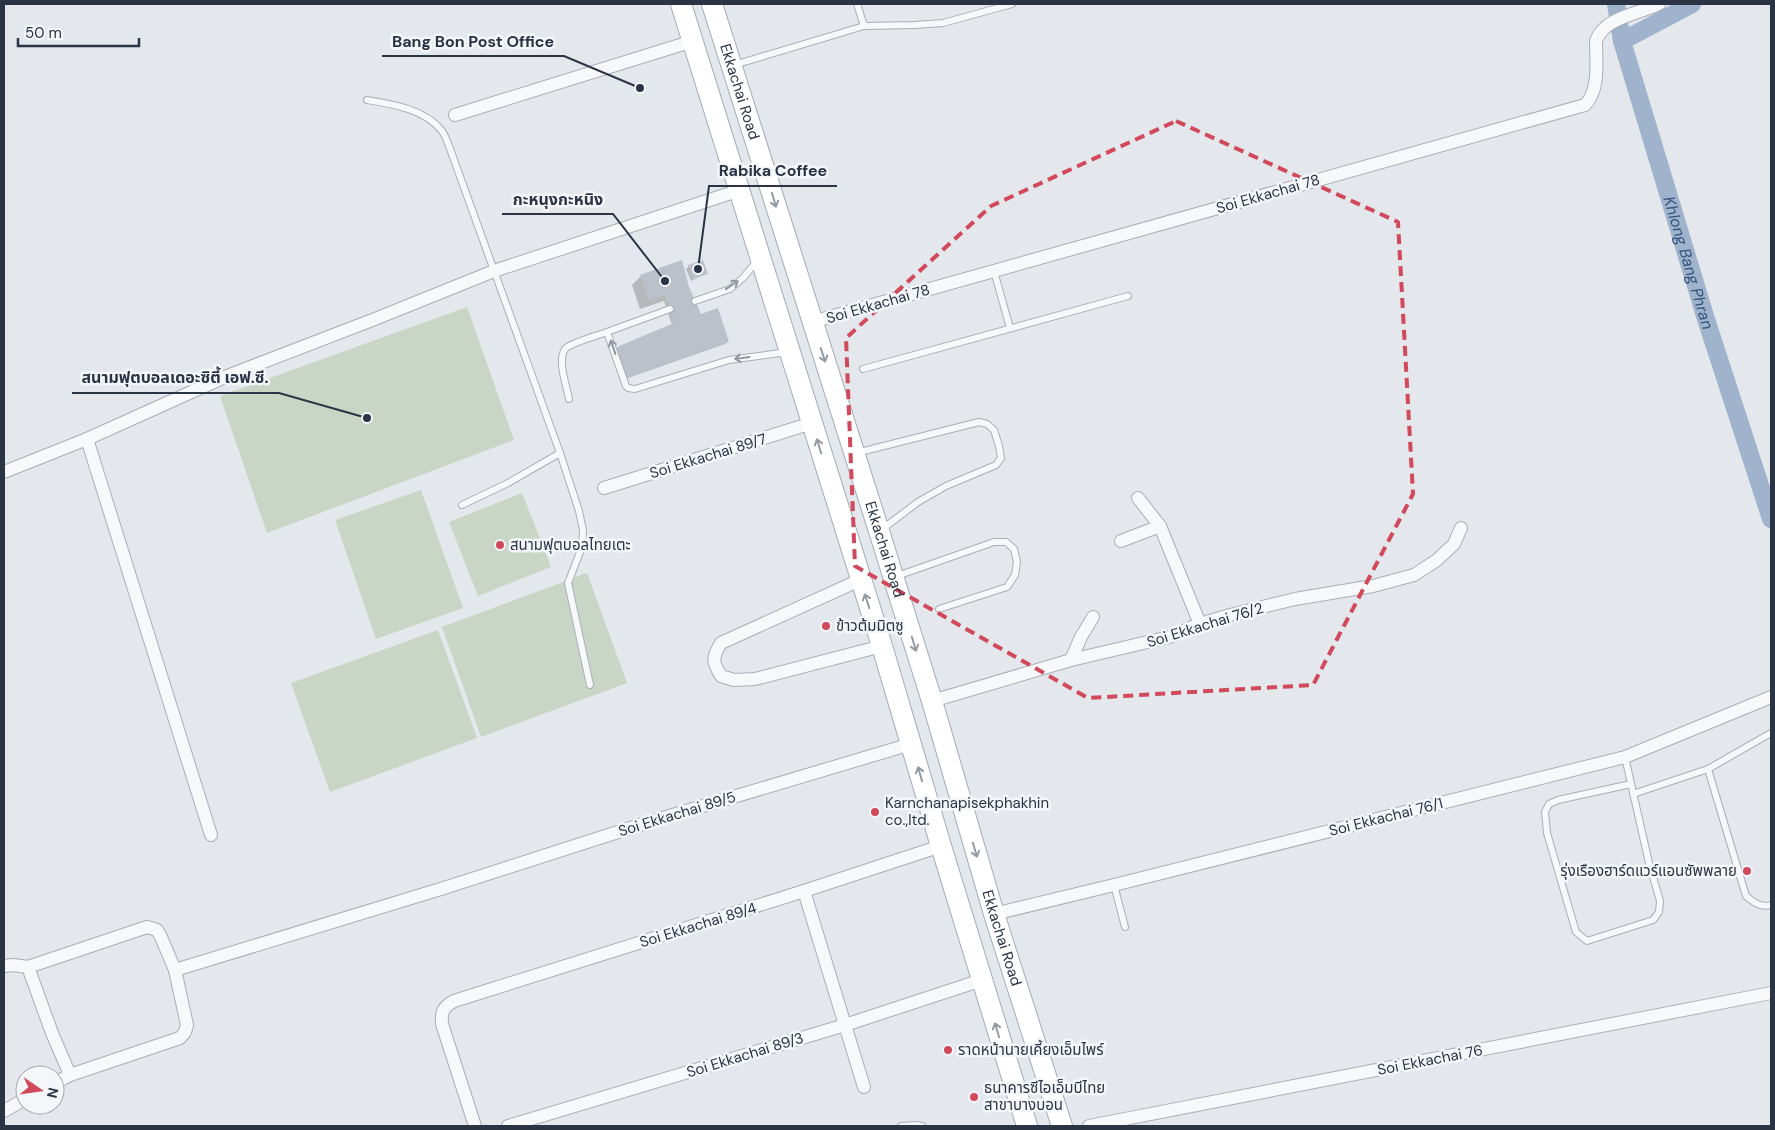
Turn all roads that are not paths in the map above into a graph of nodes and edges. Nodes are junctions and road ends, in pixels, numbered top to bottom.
1 (681, 4) edge
2 (712, 4) edge
3 (857, 4) edge
4 (1012, 4) edge
5 (1658, 4) edge
6 (864, 26) junction
7 (720, 28) junction
8 (693, 41) junction
9 (732, 69) junction
10 (707, 84) junction
11 (366, 100) dead end
12 (455, 114) dead end
13 (740, 190) junction
14 (761, 256) junction
15 (494, 271) junction
16 (994, 271) junction
17 (1128, 296) dead end
18 (695, 301) dead end
19 (670, 309) dead end
20 (812, 322) junction
21 (1010, 328) junction
22 (608, 332) junction
23 (791, 352) junction
24 (863, 369) dead end
25 (569, 399) dead end
26 (812, 423) junction
27 (87, 439) junction
28 (560, 453) junction
29 (854, 453) junction
30 (4, 472) edge
31 (604, 488) dead end
32 (1138, 498) dead end
33 (462, 505) dead end
34 (1160, 526) junction
35 (1461, 528) dead end
36 (879, 531) junction
37 (1121, 541) dead end
38 (893, 578) junction
39 (860, 580) junction
40 (939, 609) dead end
41 (1093, 617) dead end
42 (1200, 624) junction
43 (882, 646) junction
44 (1071, 660) junction
45 (590, 685) dead end
46 (1771, 697) edge
47 (932, 702) junction
48 (1771, 733) edge
49 (911, 744) junction
50 (1624, 757) junction
51 (1708, 769) junction
52 (1631, 784) junction
53 (1633, 794) junction
54 (211, 835) dead end
55 (941, 846) junction
56 (1114, 886) junction
57 (804, 892) junction
58 (1771, 905) edge
59 (994, 914) junction
60 (1125, 927) dead end
61 (4, 966) edge
62 (28, 967) junction
63 (175, 970) junction
64 (982, 980) junction
65 (1771, 993) edge
66 (845, 1025) junction
67 (70, 1075) junction
68 (65, 1078) edge
69 (864, 1087) dead end
70 (15, 1105) edge
71 (4, 1111) edge
72 (475, 1126) edge
73 (508, 1126) edge
74 (901, 1126) edge
75 (922, 1126) edge
76 (1027, 1126) edge
77 (1062, 1126) edge
78 (1089, 1126) edge

1 - 8 main road, Ekkachai Road
2 - 7 main road, Ekkachai Road
3 - 6 lane
4 - 6 lane
5 - 16 street, Soi Ekkachai 78
6 - 9 lane
7 - 8 main road
7 - 9 main road, Ekkachai Road
8 - 10 main road, Ekkachai Road
8 - 12 street
9 - 10 main road
9 -> 20 main road, Ekkachai Road
10 - 13 main road, Ekkachai Road
11 - 15 lane
13 - 14 main road, Ekkachai Road
13 - 15 street
18 -> 14 lane
14 - 23 main road, Ekkachai Road
15 - 27 street
15 - 28 lane
16 - 20 street, Soi Ekkachai 78
16 - 21 lane
17 - 21 lane
19 - 22 lane
20 -> 29 main road, Ekkachai Road
21 - 24 lane
23 -> 22 lane
22 - 25 lane
23 - 26 main road, Ekkachai Road
26 - 31 street, Soi Ekkachai 89/7
39 -> 26 main road, Ekkachai Road
27 - 30 street
27 - 54 street
28 - 33 lane
28 - 45 lane
29 - 36 main road, Ekkachai Road
29 - 36 lane
32 - 34 street
34 - 37 street
34 - 42 street
35 - 42 street, Soi Ekkachai 76/2
36 - 38 main road, Ekkachai Road
38 - 40 lane
38 -> 47 main road, Ekkachai Road
43 -> 39 main road, Ekkachai Road
39 - 43 street
41 - 44 street
42 - 44 street, Soi Ekkachai 76/2
43 - 49 main road, Ekkachai Road
44 - 47 street, Soi Ekkachai 76/2
46 - 50 street, Soi Ekkachai 76/1
47 -> 59 main road, Ekkachai Road
48 - 51 lane
55 -> 49 main road, Ekkachai Road
49 - 63 street, Soi Ekkachai 89/5
50 - 52 lane
50 - 56 street, Soi Ekkachai 76/1
51 - 53 lane
51 - 58 lane
52 - 53 lane
52 - 53 lane
55 - 57 street, Soi Ekkachai 89/4
55 - 64 main road, Ekkachai Road
56 - 59 street, Soi Ekkachai 76/1
56 - 60 lane
57 - 66 street
57 - 72 street, Soi Ekkachai 89/4
59 - 77 main road, Ekkachai Road
61 - 62 street
62 - 63 street
62 - 67 street
63 - 67 street
64 - 66 street, Soi Ekkachai 89/3
76 -> 64 main road, Ekkachai Road
65 - 78 street, Soi Ekkachai 76
66 - 69 street
66 - 73 street, Soi Ekkachai 89/3
67 - 68 street
70 - 71 street
74 - 75 lane

